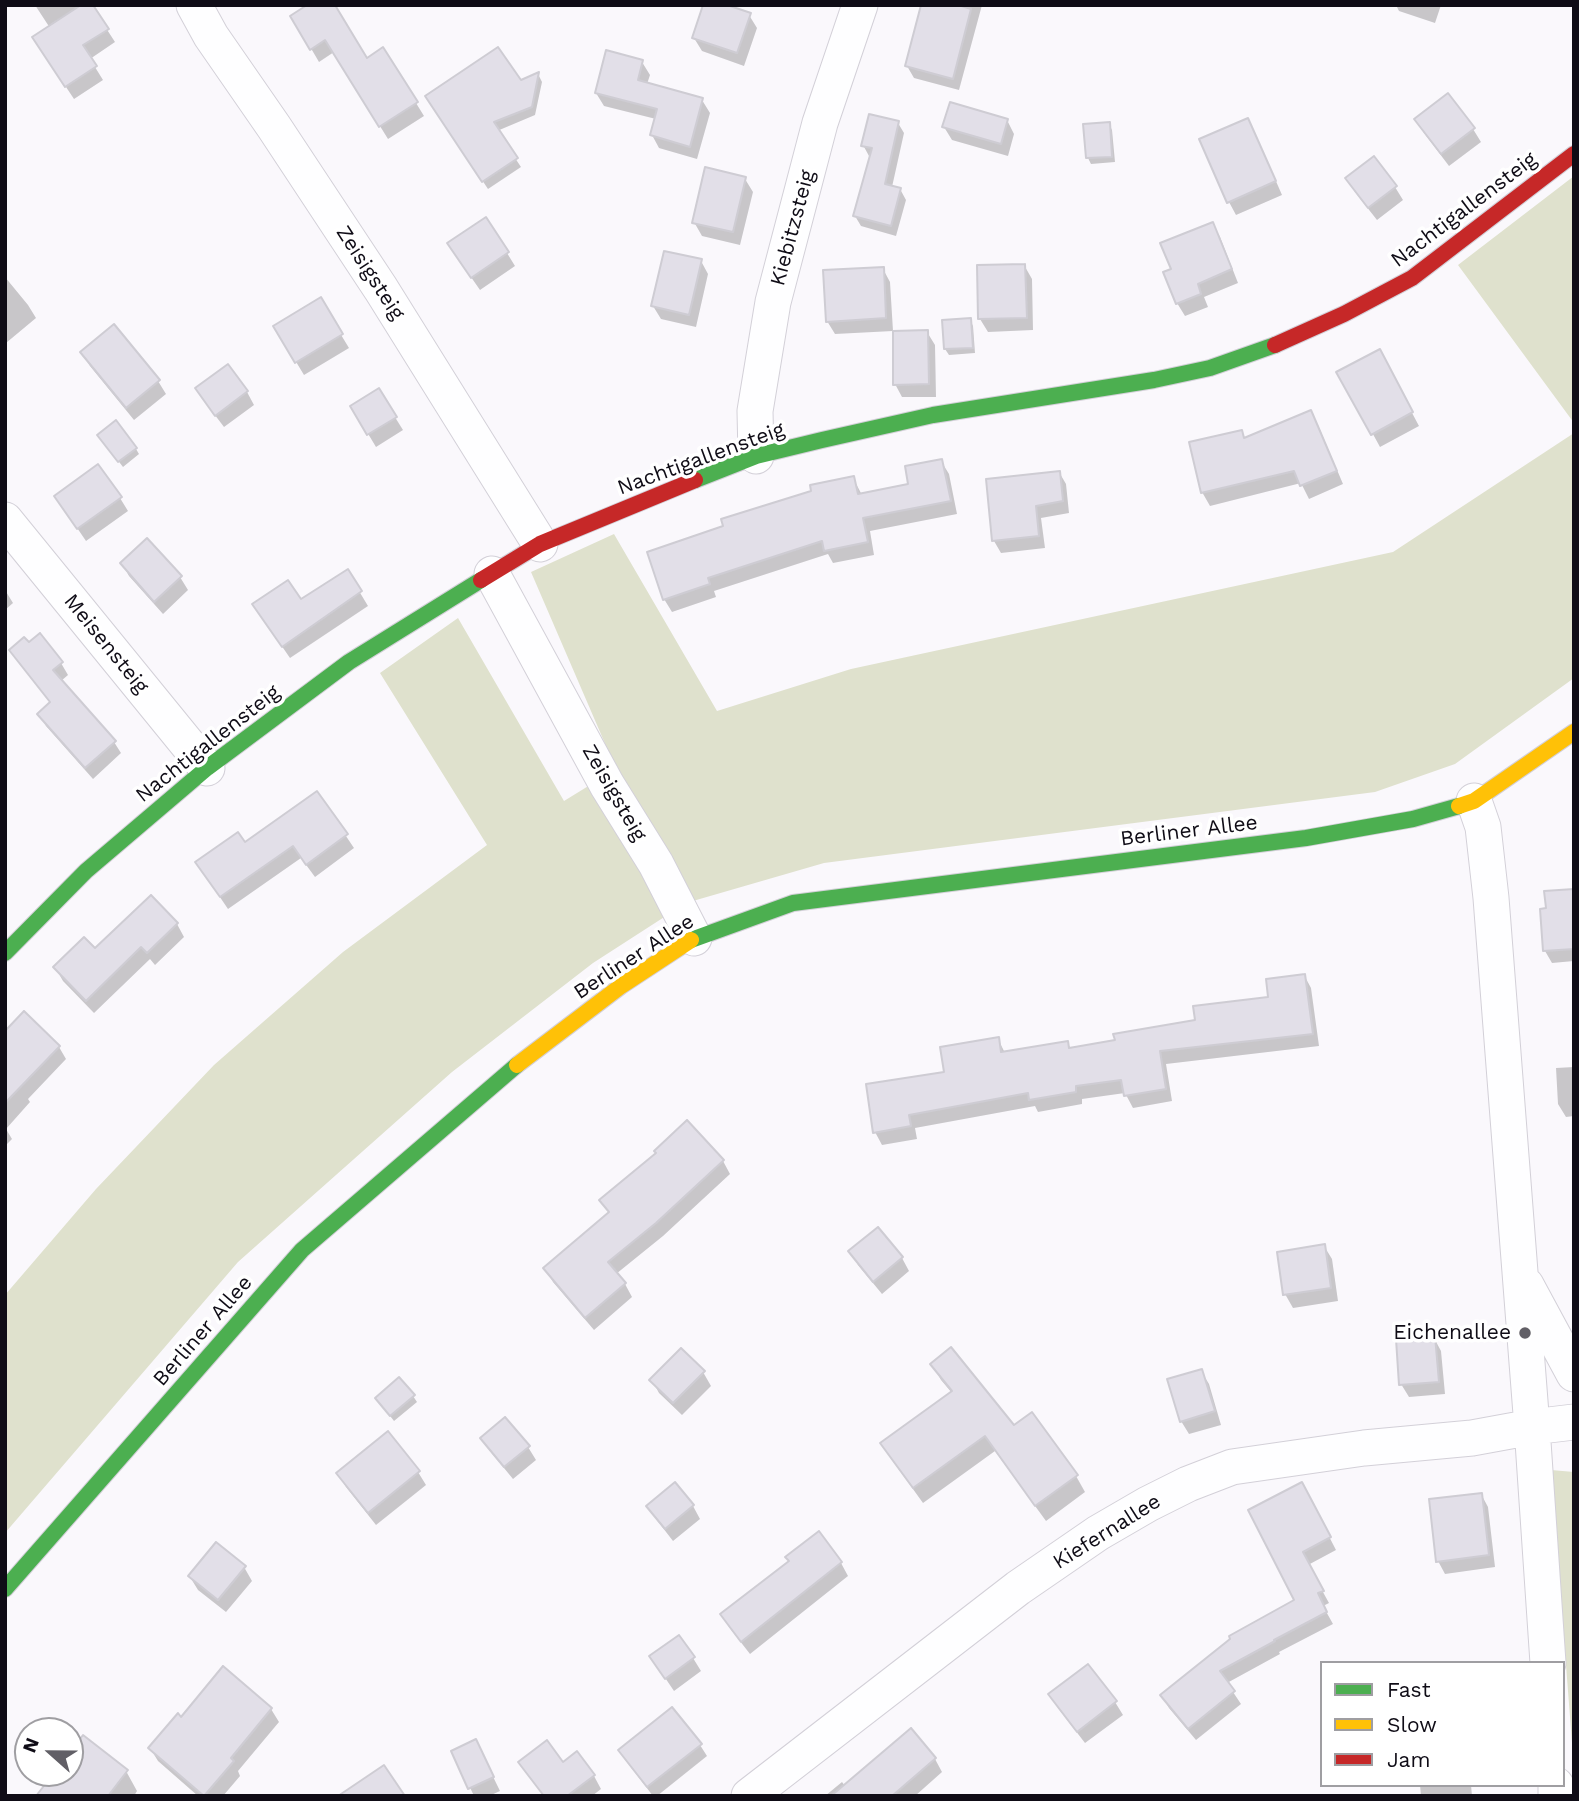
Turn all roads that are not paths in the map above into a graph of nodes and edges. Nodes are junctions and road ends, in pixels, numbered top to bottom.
1 (194, 5) edge
2 (860, 5) edge
3 (1574, 154) edge
4 (756, 456) junction
5 (5, 520) edge
6 (540, 544) junction
7 (492, 574) junction
8 (1574, 732) edge
9 (207, 768) junction
10 (1474, 801) junction
11 (695, 938) junction
12 (5, 953) edge
13 (1519, 1273) junction
14 (1574, 1374) edge
15 (1574, 1422) edge
16 (1532, 1427) junction
17 (5, 1590) edge
18 (1548, 1661) edge
19 (749, 1796) edge

1 - 6 street, Zeisigsteig
2 - 4 street, Kiebitzsteig
3 - 4 main road, Nachtigallensteig
4 - 6 main road, Nachtigallensteig
5 - 9 street, Meisensteig
6 - 7 main road, Nachtigallensteig
7 - 9 main road, Nachtigallensteig
7 - 11 street, Zeisigsteig
8 - 10 main road, Berliner Allee
9 - 12 main road, Nachtigallensteig
10 - 11 main road, Berliner Allee
10 - 13 street
11 - 17 main road, Berliner Allee
13 - 14 street
13 - 16 street
15 - 16 street
16 - 18 street
16 - 19 street, Kiefernallee

